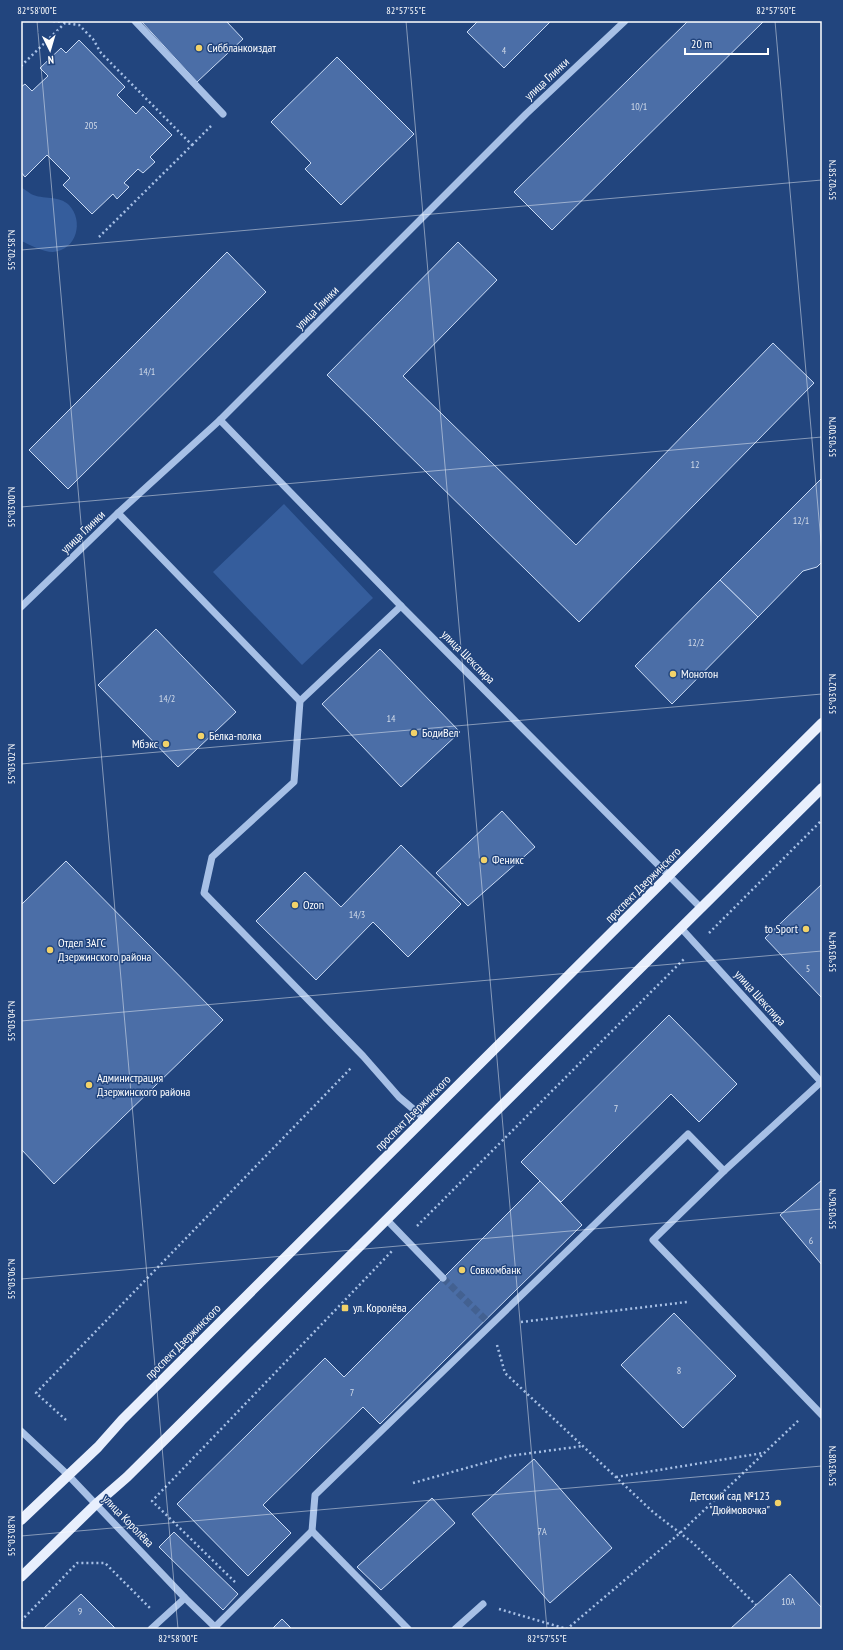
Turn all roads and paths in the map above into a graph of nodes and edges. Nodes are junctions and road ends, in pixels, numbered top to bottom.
1 (53, 21) edge
2 (135, 21) edge
3 (625, 21) edge
4 (65, 23) junction
5 (21, 66) edge
6 (223, 114) dead end
7 (199, 138) dead end
8 (192, 145) junction
9 (99, 237) dead end
10 (220, 420) junction
11 (118, 513) junction
12 (401, 606) junction
13 (21, 607) edge
14 (300, 701) junction
15 (822, 723) edge
16 (822, 788) edge
17 (822, 820) edge
18 (670, 877) junction
19 (701, 908) junction
20 (681, 928) junction
21 (697, 946) junction
22 (363, 1056) junction
23 (822, 1082) edge
24 (425, 1120) junction
25 (724, 1171) junction
26 (387, 1220) junction
27 (404, 1238) junction
28 (443, 1278) tunnel mouth
29 (710, 1300) junction
30 (488, 1322) junction
31 (813, 1406) junction
32 (822, 1415) edge
33 (66, 1420) dead end
34 (21, 1431) edge
35 (584, 1446) junction
36 (764, 1453) junction
37 (68, 1475) junction
38 (616, 1477) junction
39 (414, 1484) dead end
40 (96, 1504) junction
41 (21, 1520) edge
42 (312, 1531) junction
43 (680, 1533) junction
44 (21, 1577) edge
45 (248, 1595) junction
46 (185, 1598) junction
47 (482, 1604) joint
48 (756, 1605) dead end
49 (161, 1619) junction
50 (21, 1621) edge
51 (216, 1628) edge
52 (151, 1629) edge
53 (408, 1629) edge
54 (455, 1629) edge

1 - 4 path
2 - 6 street
3 - 10 street, улица Глинки
4 - 5 path
4 - 8 path
7 - 8 path
8 - 9 path
10 - 11 street, улица Глинки
10 - 12 street, улица Шекспира
11 - 13 street, улица Глинки
11 - 14 street
12 - 14 street
12 - 18 street, улица Шекспира
14 - 22 street
15 - 18 main road, проспект Дзержинского
16 - 19 main road
17 - 21 path
18 - 19 street, улица Шекспира
18 - 24 main road, проспект Дзержинского
19 - 20 main road
20 - 21 street, улица Шекспира
20 - 26 main road
21 - 23 street, улица Шекспира
21 - 27 path
22 - 24 street
22 - 33 path
23 - 25 street
24 - 37 main road, проспект Дзержинского
25 - 29 street
25 - 30 street
26 - 27 street
26 - 40 main road
27 - 28 street
27 - 45 path
29 - 30 path
29 - 31 street
30 - 35 path
30 - 42 street
31 - 32 street
31 - 36 path
34 - 37 street, улица Королёва
35 - 38 path
35 - 39 path
36 - 38 path
36 - 43 path
37 - 40 street, улица Королёва
37 - 41 main road, проспект Дзержинского
38 - 43 path
40 - 44 main road
40 - 46 street, улица Королёва
42 - 45 street
42 - 53 street
43 - 47 path
43 - 48 path
45 - 51 street
46 - 49 street
46 - 51 street, улица Королёва
47 - 54 street
49 - 50 path
49 - 52 street

